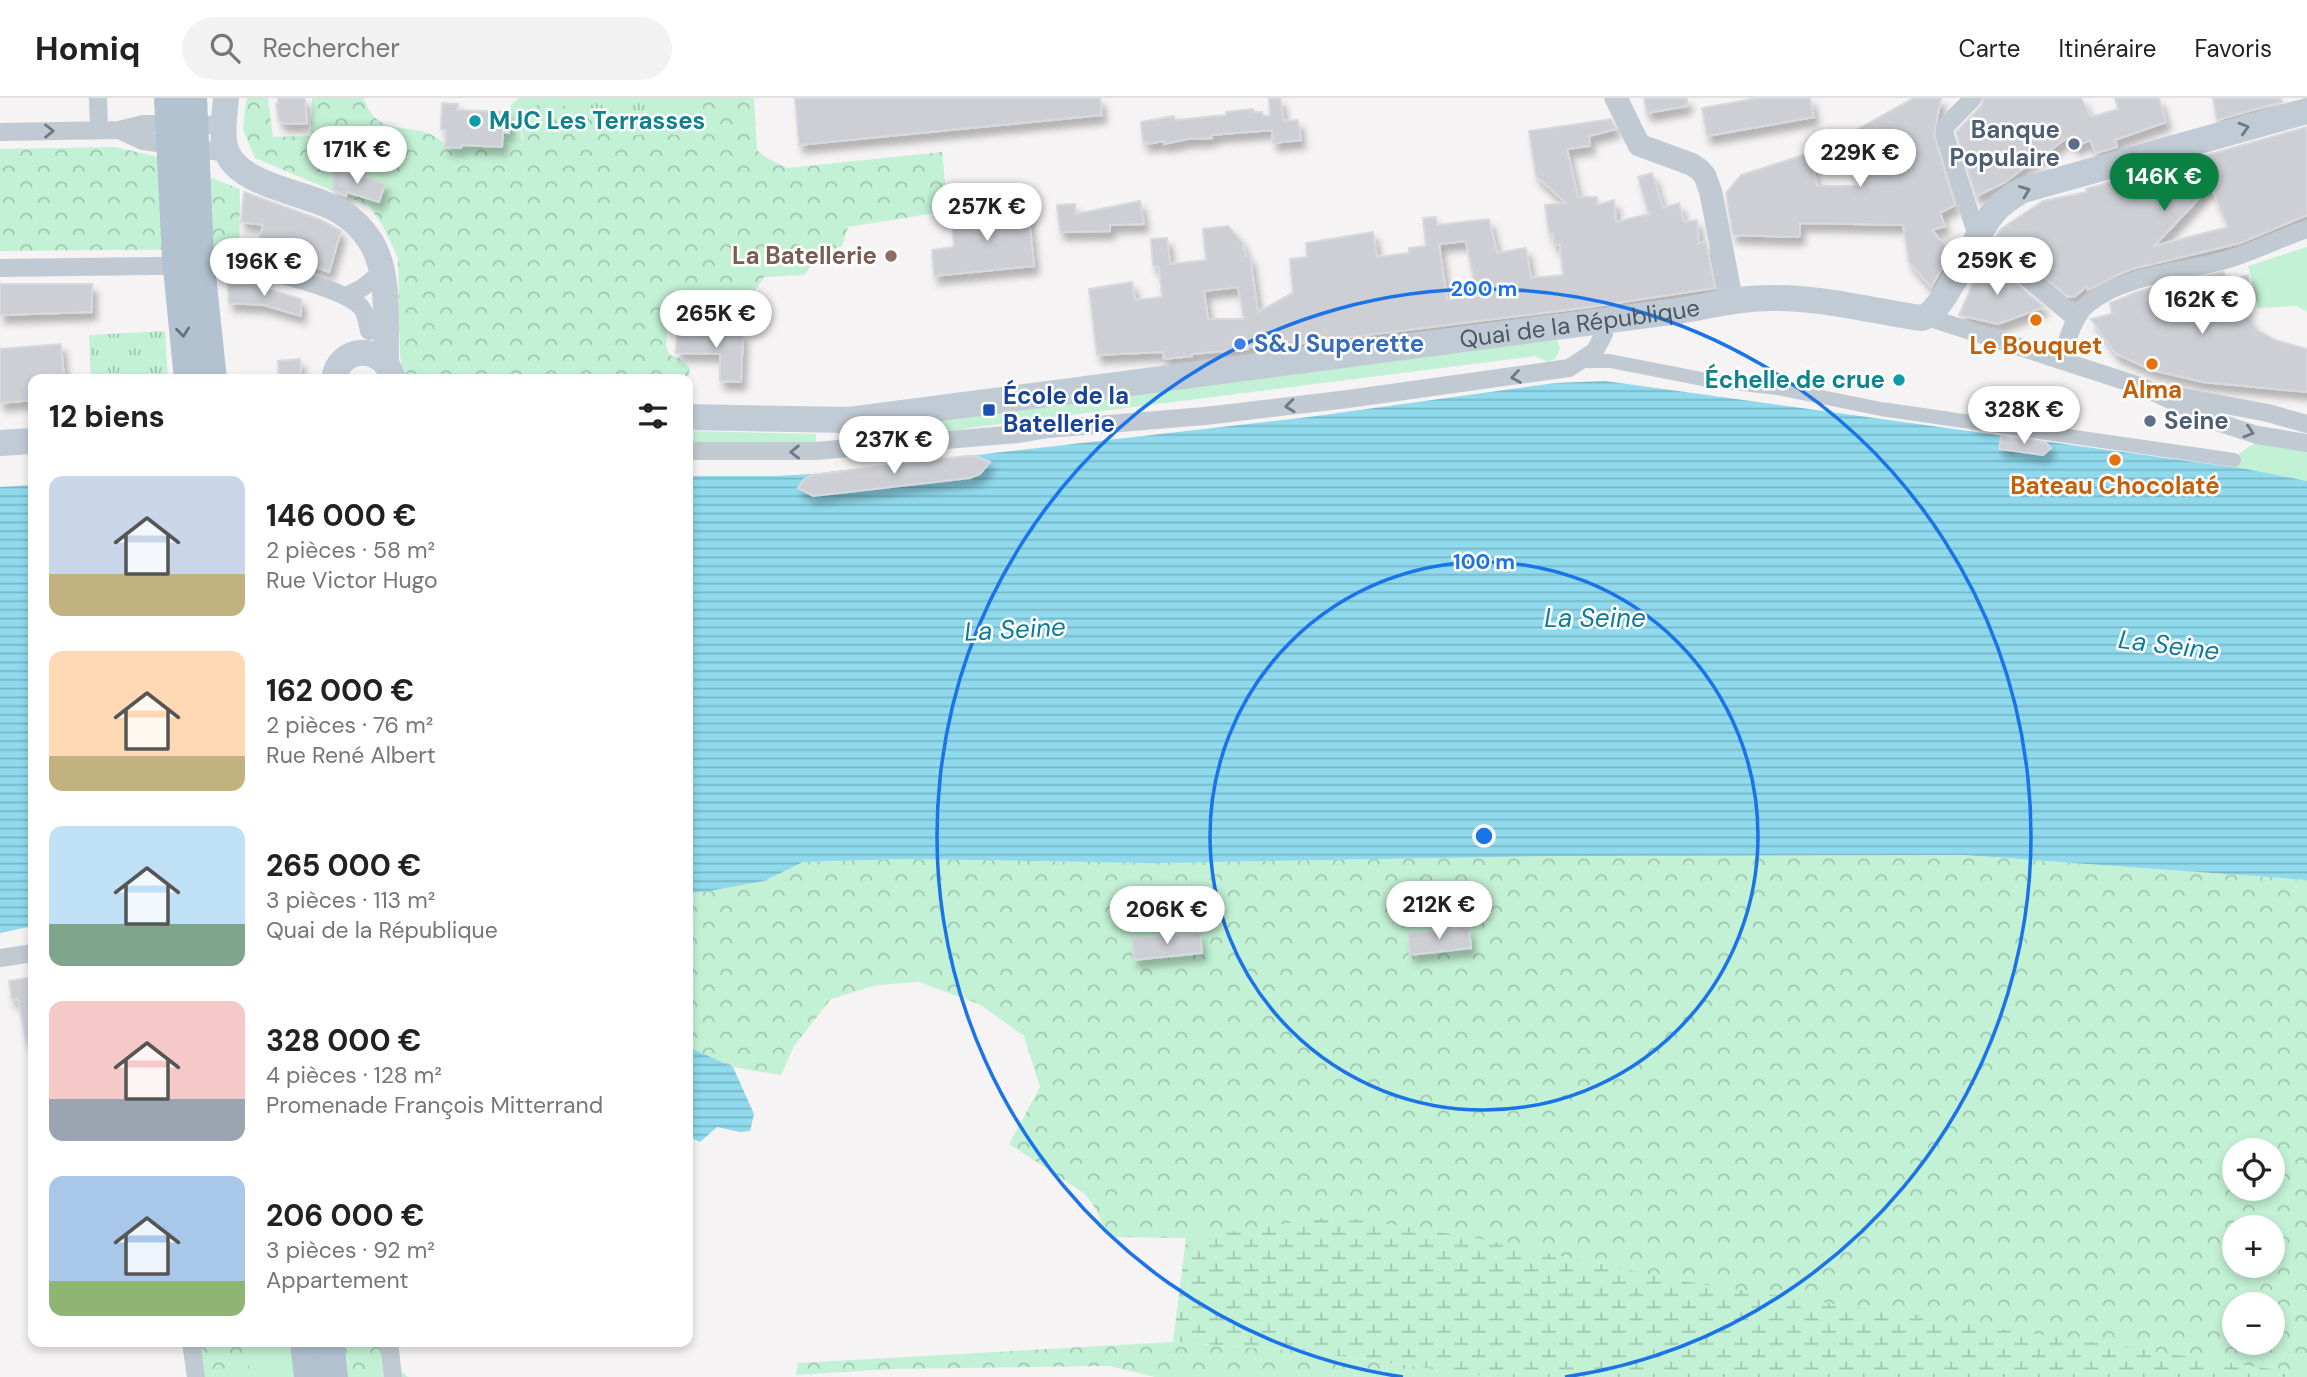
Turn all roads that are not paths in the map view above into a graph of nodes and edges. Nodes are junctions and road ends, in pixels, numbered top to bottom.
1 (98, 98) edge
2 (226, 98) edge
3 (1616, 98) edge
4 (1973, 98) edge
5 (180, 99) edge
6 (2307, 111) edge
7 (224, 125) junction
8 (99, 129) junction
9 (119, 130) junction
10 (0, 132) edge
11 (227, 153) junction
12 (2307, 229) edge
13 (1977, 236) junction
14 (0, 268) edge
15 (381, 273) junction
16 (346, 296) junction
17 (1732, 302) junction
18 (384, 303) junction
19 (1927, 317) junction
20 (2075, 318) junction
21 (1601, 320) junction
22 (363, 342) junction
23 (2061, 360) junction
24 (1581, 361) junction
25 (389, 371) edge
26 (187, 374) edge
27 (212, 374) edge
28 (336, 374) edge
29 (2164, 395) junction
30 (693, 417) edge
31 (2307, 424) edge
32 (28, 441) edge
33 (0, 443) edge
34 (2307, 443) edge
35 (693, 451) edge
36 (2234, 460) dead end
37 (28, 954) edge
38 (0, 958) edge
39 (192, 1347) edge
40 (305, 1347) edge
41 (331, 1347) edge
42 (390, 1347) edge
43 (195, 1377) edge
44 (308, 1377) edge
45 (334, 1377) edge
46 (393, 1377) edge

1 - 8 street
2 - 7 main road
3 - 17 street
4 - 13 street
5 -> 26 main road
5 - 27 main road
13 -> 6 main road
7 - 9 street
7 - 11 main road
8 - 9 street
10 -> 8 street
9 - 11 street
11 - 15 main road
12 - 20 street
13 - 19 main road
13 - 20 street
14 - 16 street
15 - 16 street
15 - 18 main road
16 - 22 street
17 - 19 main road, Quai de la République
17 - 21 main road, Quai de la République
18 - 22 main road
18 - 25 main road
19 - 23 street
20 - 23 street
21 - 24 street
21 - 30 main road, Quai de la République
22 - 25 main road
22 - 28 main road
23 - 29 street
24 -> 35 street
24 - 36 street
29 - 31 street
29 -> 34 street
32 - 33 main road
37 - 38 street
39 - 43 street
40 - 44 main road
41 - 45 main road
42 - 46 street

